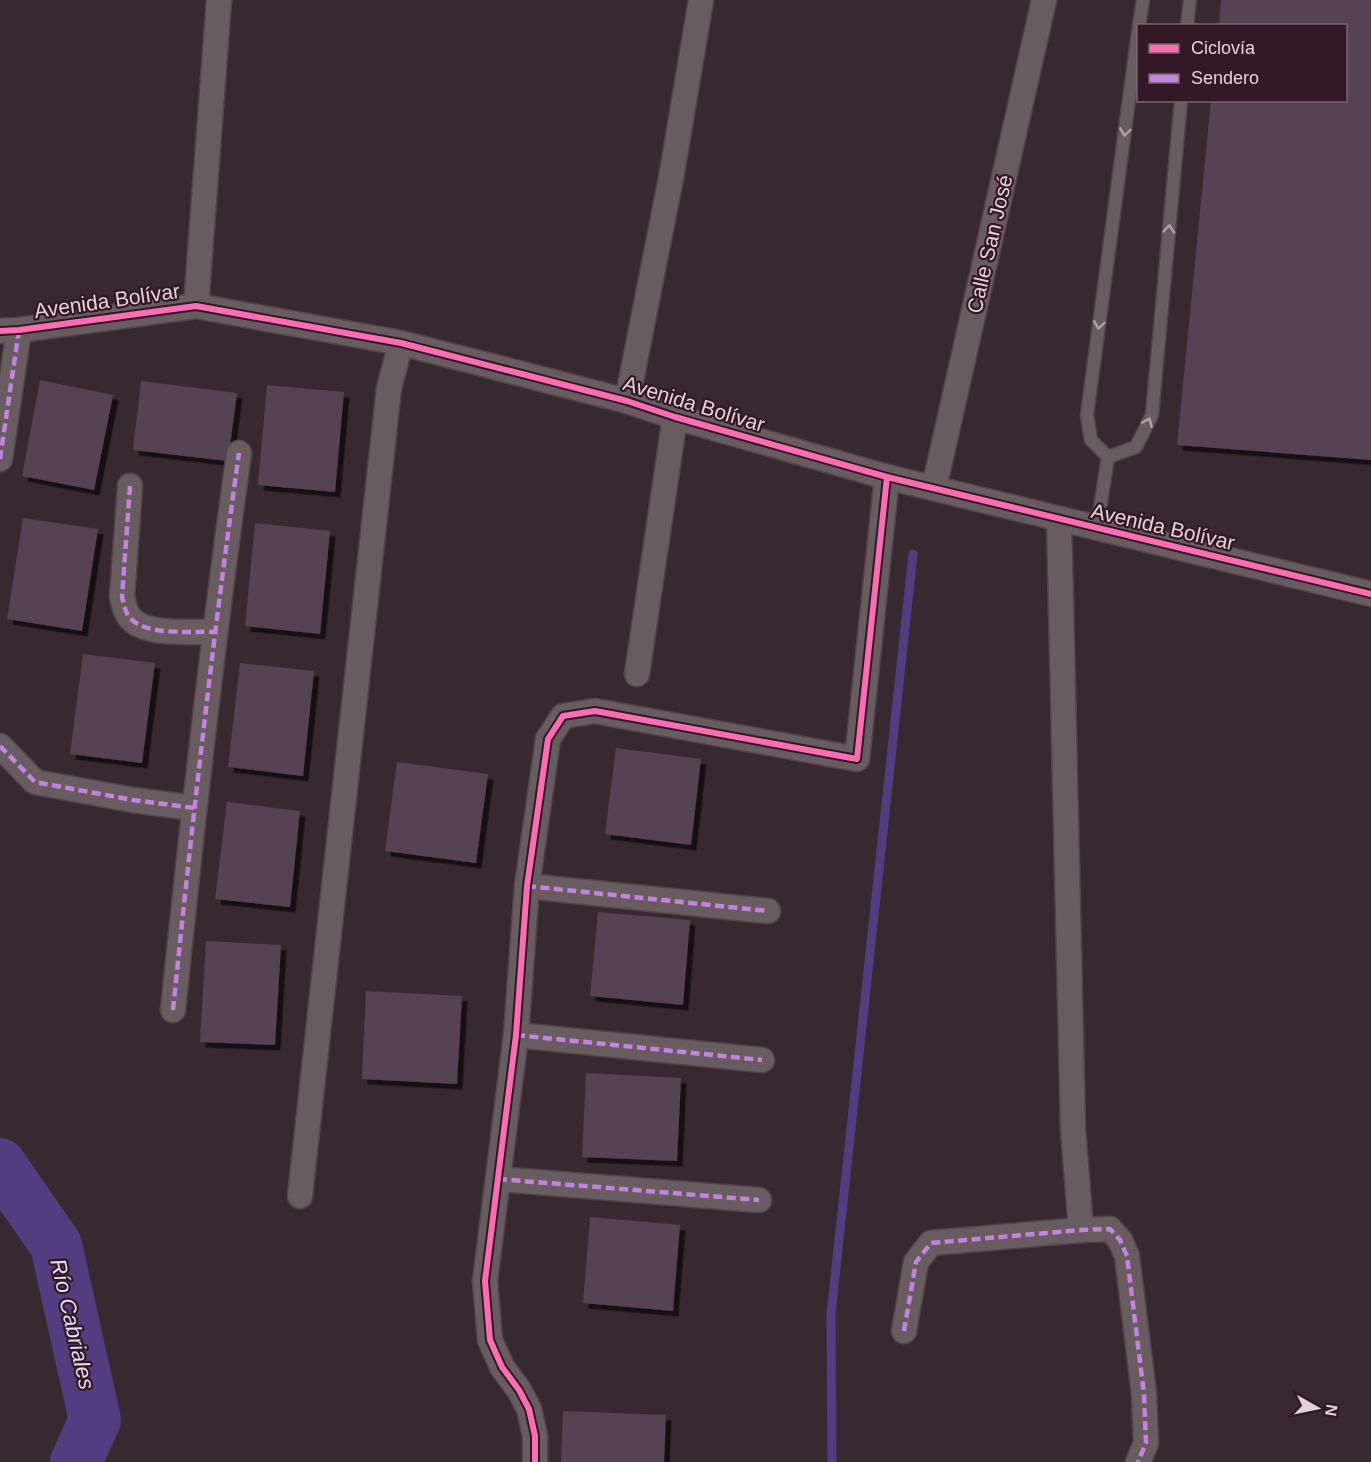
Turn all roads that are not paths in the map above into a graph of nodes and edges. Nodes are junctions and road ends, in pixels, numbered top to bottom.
1 (219, 0) edge
2 (701, 0) edge
3 (1044, 0) edge
4 (1143, 0) edge
5 (1190, 0) edge
6 (1139, 24) edge
7 (1187, 24) edge
8 (1137, 40) edge
9 (1180, 102) edge
10 (196, 306) junction
11 (10, 330) edge
12 (401, 343) junction
13 (627, 400) junction
14 (675, 417) junction
15 (239, 453) dead end
16 (1108, 458) junction
17 (0, 459) edge
18 (887, 477) junction
19 (130, 486) dead end
20 (934, 488) junction
21 (1059, 519) junction
22 (1097, 528) junction
23 (1371, 594) edge
24 (214, 632) junction
25 (637, 675) dead end
26 (0, 746) edge
27 (194, 808) junction
28 (527, 886) junction
29 (768, 911) dead end
30 (173, 1011) dead end
31 (516, 1035) junction
32 (762, 1060) dead end
33 (498, 1179) junction
34 (300, 1196) dead end
35 (759, 1200) dead end
36 (1081, 1230) junction
37 (904, 1331) dead end
38 (535, 1462) edge
39 (1138, 1462) edge

1 - 10 street
2 - 13 street
3 - 20 street, Calle San José
4 - 6 lane
5 - 7 lane
8 -> 16 lane
16 -> 9 lane
10 - 11 street, Avenida Bolívar
10 - 12 street, Avenida Bolívar
11 - 17 street
12 - 13 street, Avenida Bolívar
12 - 34 street
13 - 14 street, Avenida Bolívar
14 - 18 street, Avenida Bolívar
14 - 25 street
15 - 24 street
16 - 22 lane
18 - 20 street, Avenida Bolívar
18 - 28 street
19 - 24 street
20 - 21 street, Avenida Bolívar
21 - 22 street, Avenida Bolívar
21 - 36 street
22 - 23 street, Avenida Bolívar
24 - 27 street
26 - 27 street
27 - 30 street
28 - 29 street
28 - 31 street
31 - 32 street
31 - 33 street
33 - 35 street
33 - 38 street
36 - 37 street
36 - 39 street

